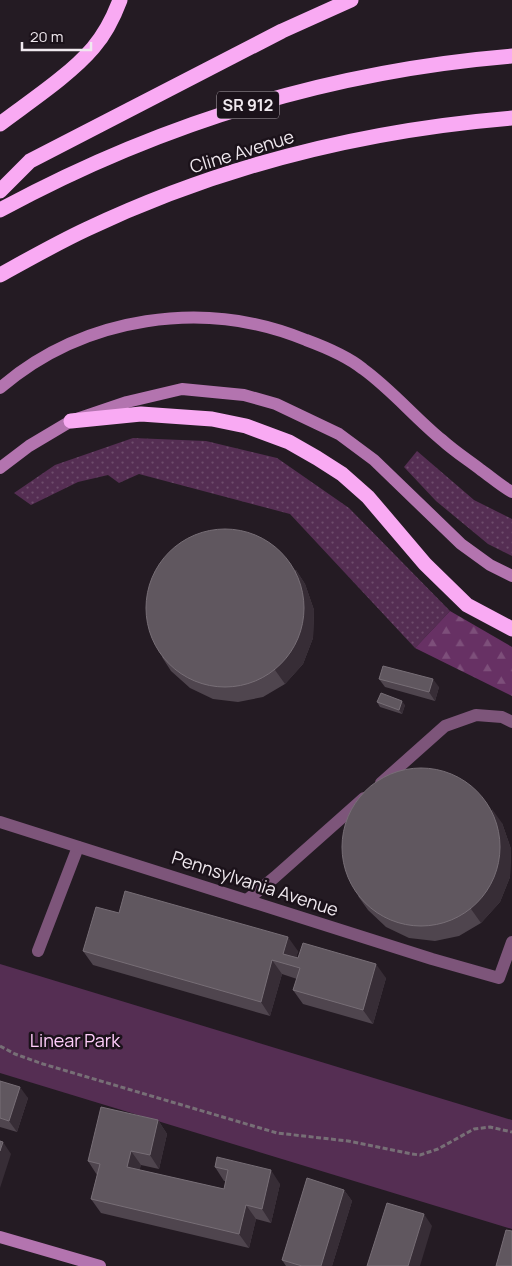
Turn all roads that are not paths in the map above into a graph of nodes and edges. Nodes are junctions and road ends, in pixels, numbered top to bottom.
1 (120, 0) edge
2 (351, 0) edge
3 (512, 56) edge
4 (512, 118) edge
5 (0, 124) edge
6 (0, 191) edge
7 (0, 210) edge
8 (0, 275) edge
9 (0, 388) edge
10 (71, 421) junction
11 (0, 468) edge
12 (512, 492) edge
13 (512, 576) edge
14 (512, 630) edge
15 (512, 722) edge
16 (0, 822) edge
17 (78, 847) junction
18 (247, 900) junction
19 (512, 942) edge
20 (38, 951) dead end
21 (0, 1237) edge
22 (100, 1266) edge

1 - 5 highway
2 - 6 highway
3 - 7 highway, SR 912
4 - 8 highway, Cline Avenue
9 - 12 main road
10 - 11 main road
10 - 13 main road
10 - 14 highway
15 - 18 street
16 - 17 street, Pennsylvania Avenue
17 - 18 street, Pennsylvania Avenue
17 - 20 street
18 - 19 street, Pennsylvania Avenue
21 - 22 main road

